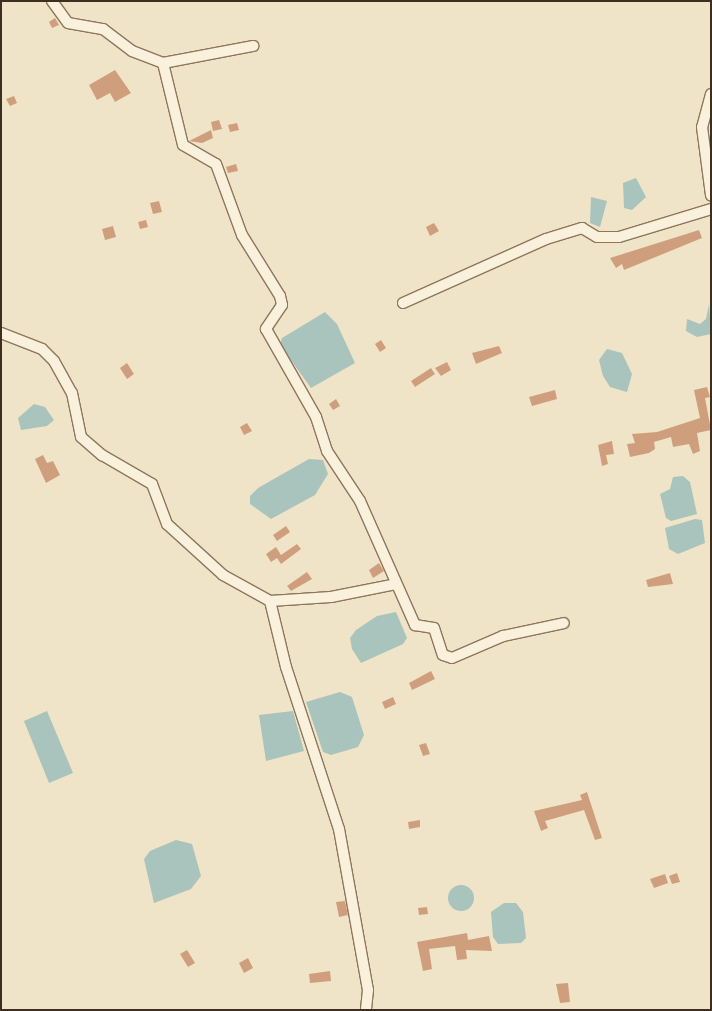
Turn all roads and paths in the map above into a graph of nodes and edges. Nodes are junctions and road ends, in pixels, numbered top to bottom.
1 (52, 1) edge
2 (253, 46) dead end
3 (163, 63) junction
4 (711, 94) edge
5 (711, 195) edge
6 (711, 209) edge
7 (403, 303) dead end
8 (1, 333) edge
9 (396, 584) junction
10 (270, 601) junction
11 (564, 623) dead end
12 (366, 1010) edge

1 - 3 street
2 - 3 street
3 - 9 street
4 - 5 street
6 - 7 street
8 - 10 street
9 - 10 street
9 - 11 street
10 - 12 street

